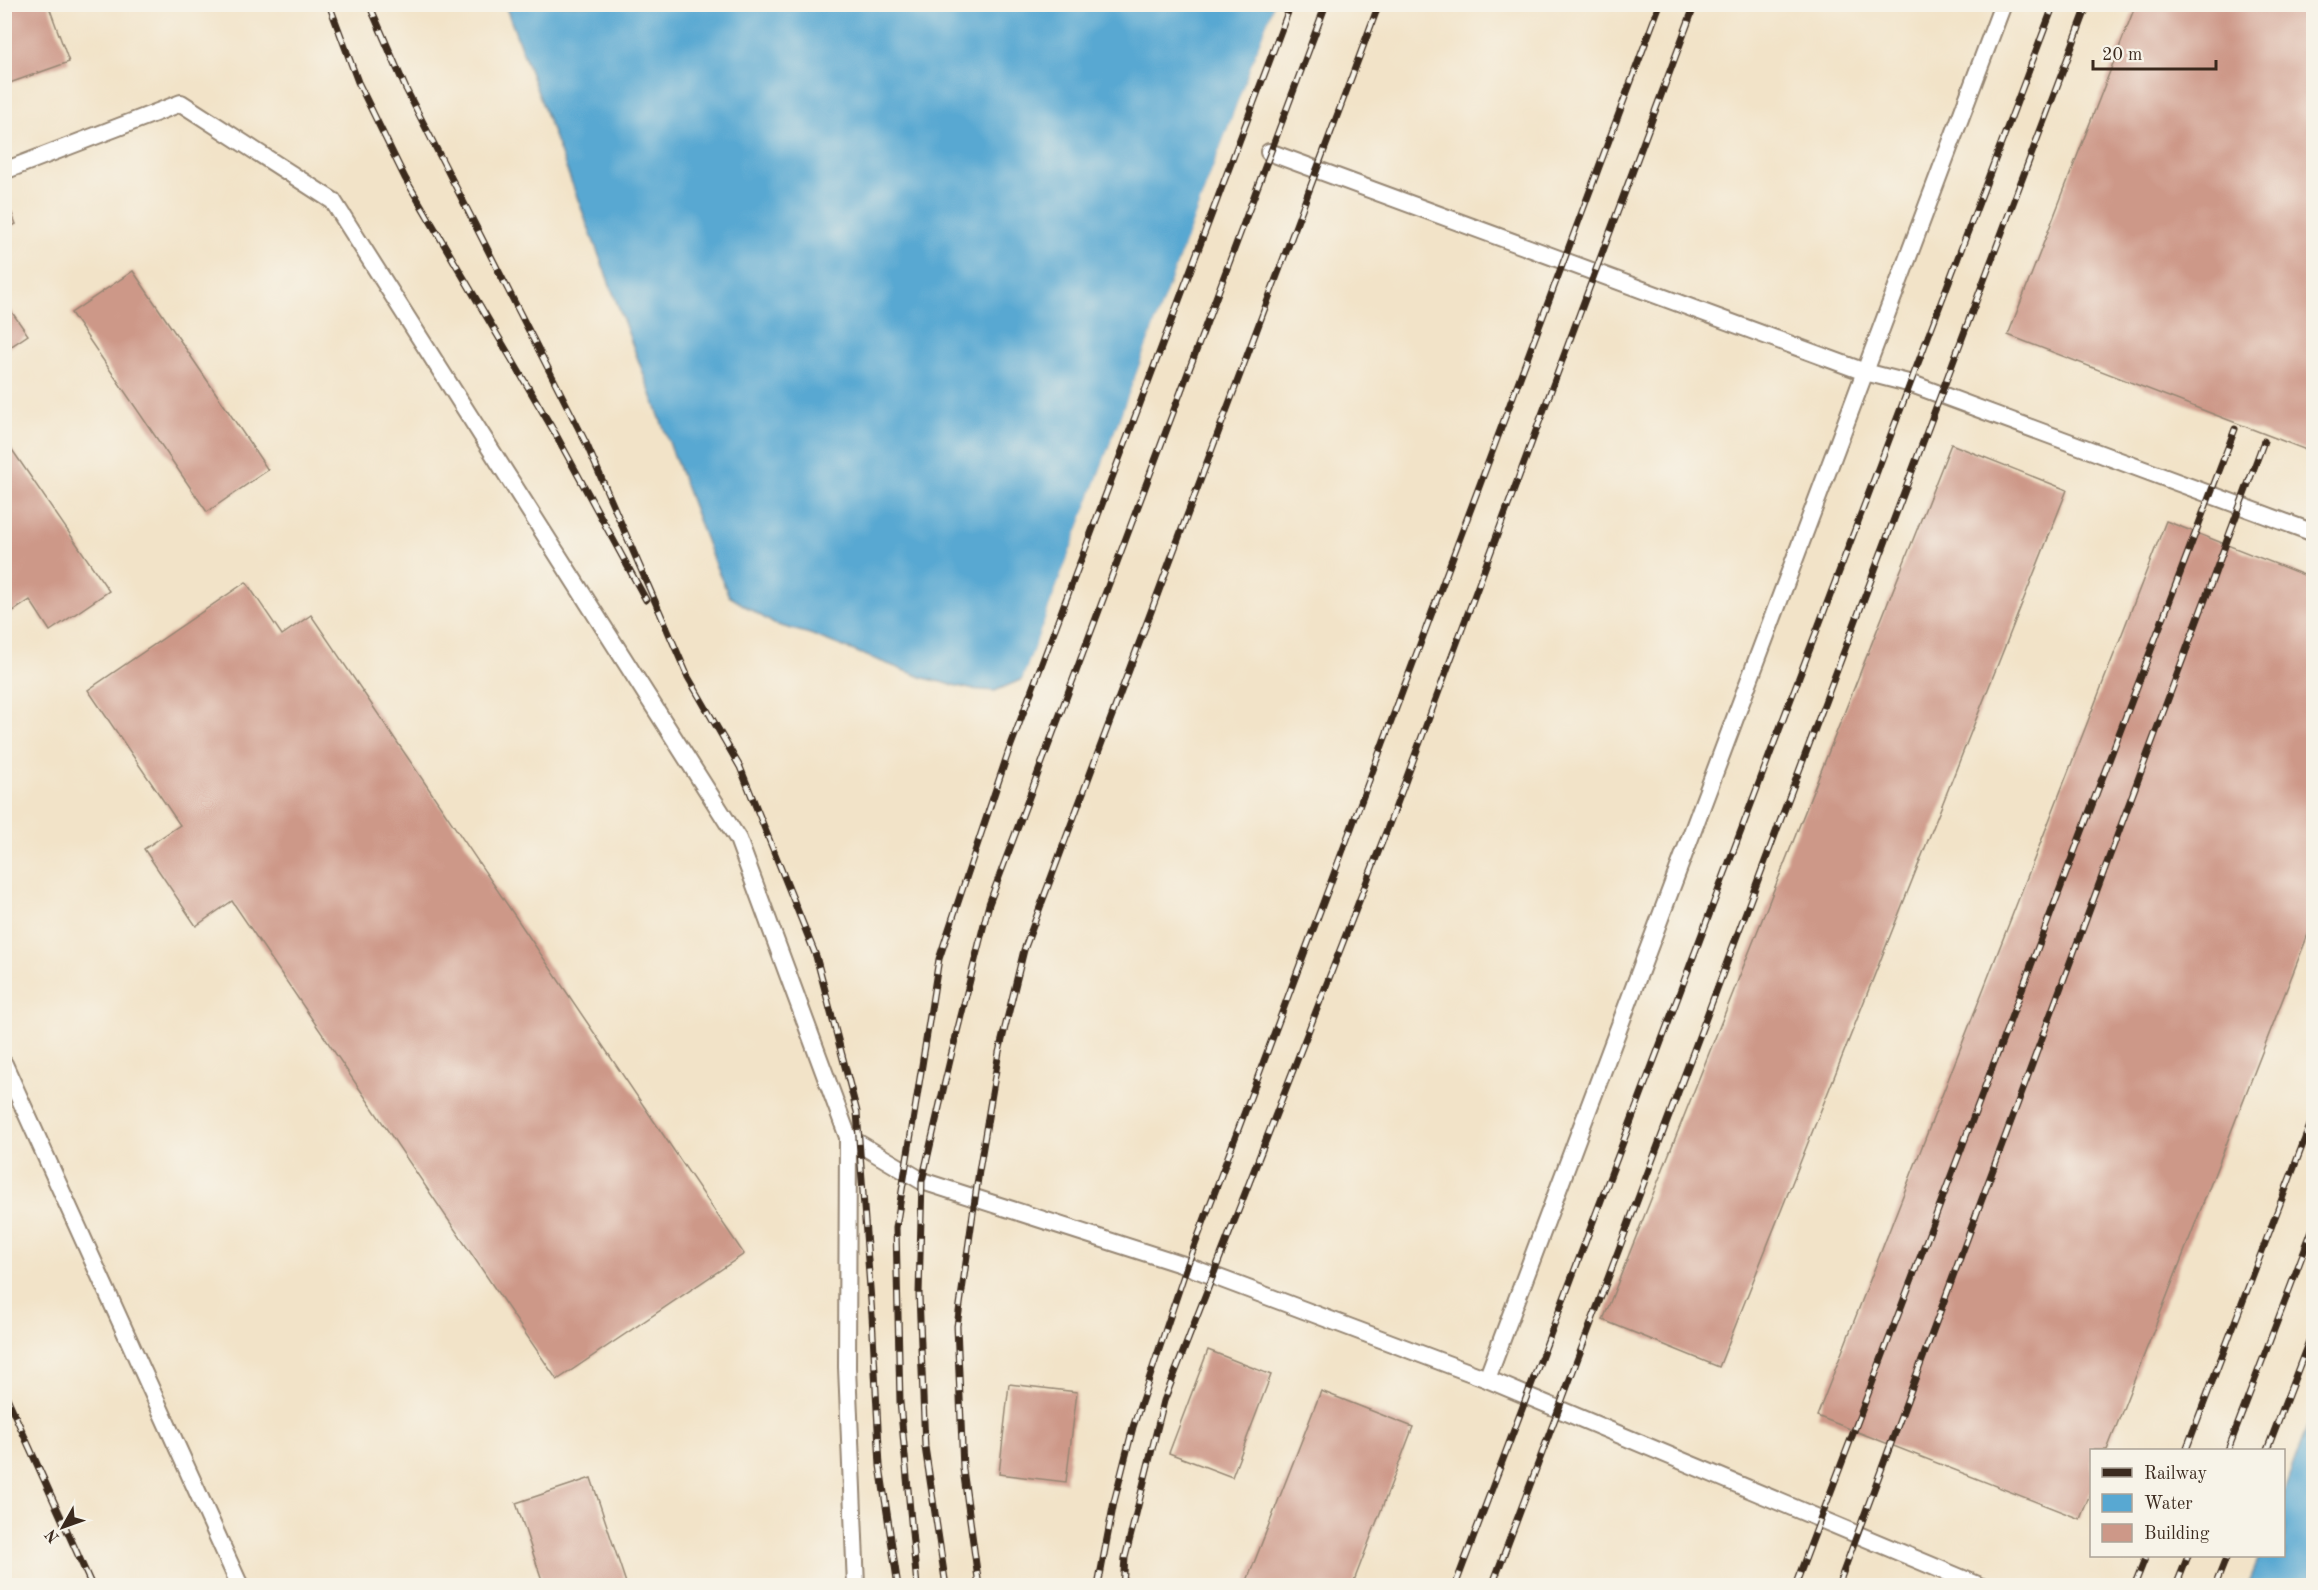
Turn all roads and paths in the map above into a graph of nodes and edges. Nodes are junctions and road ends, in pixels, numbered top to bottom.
1 (2003, 4) edge
2 (1269, 152) dead end
3 (4, 171) edge
4 (1865, 372) junction
5 (2313, 533) edge
6 (4, 1064) edge
7 (848, 1137) junction
8 (1487, 1379) junction
9 (240, 1586) edge
10 (856, 1586) edge
11 (1980, 1586) edge

1 - 4 lane
2 - 4 lane
3 - 7 lane
4 - 5 lane
4 - 8 lane
6 - 9 lane
7 - 8 lane
7 - 10 lane
8 - 11 lane

